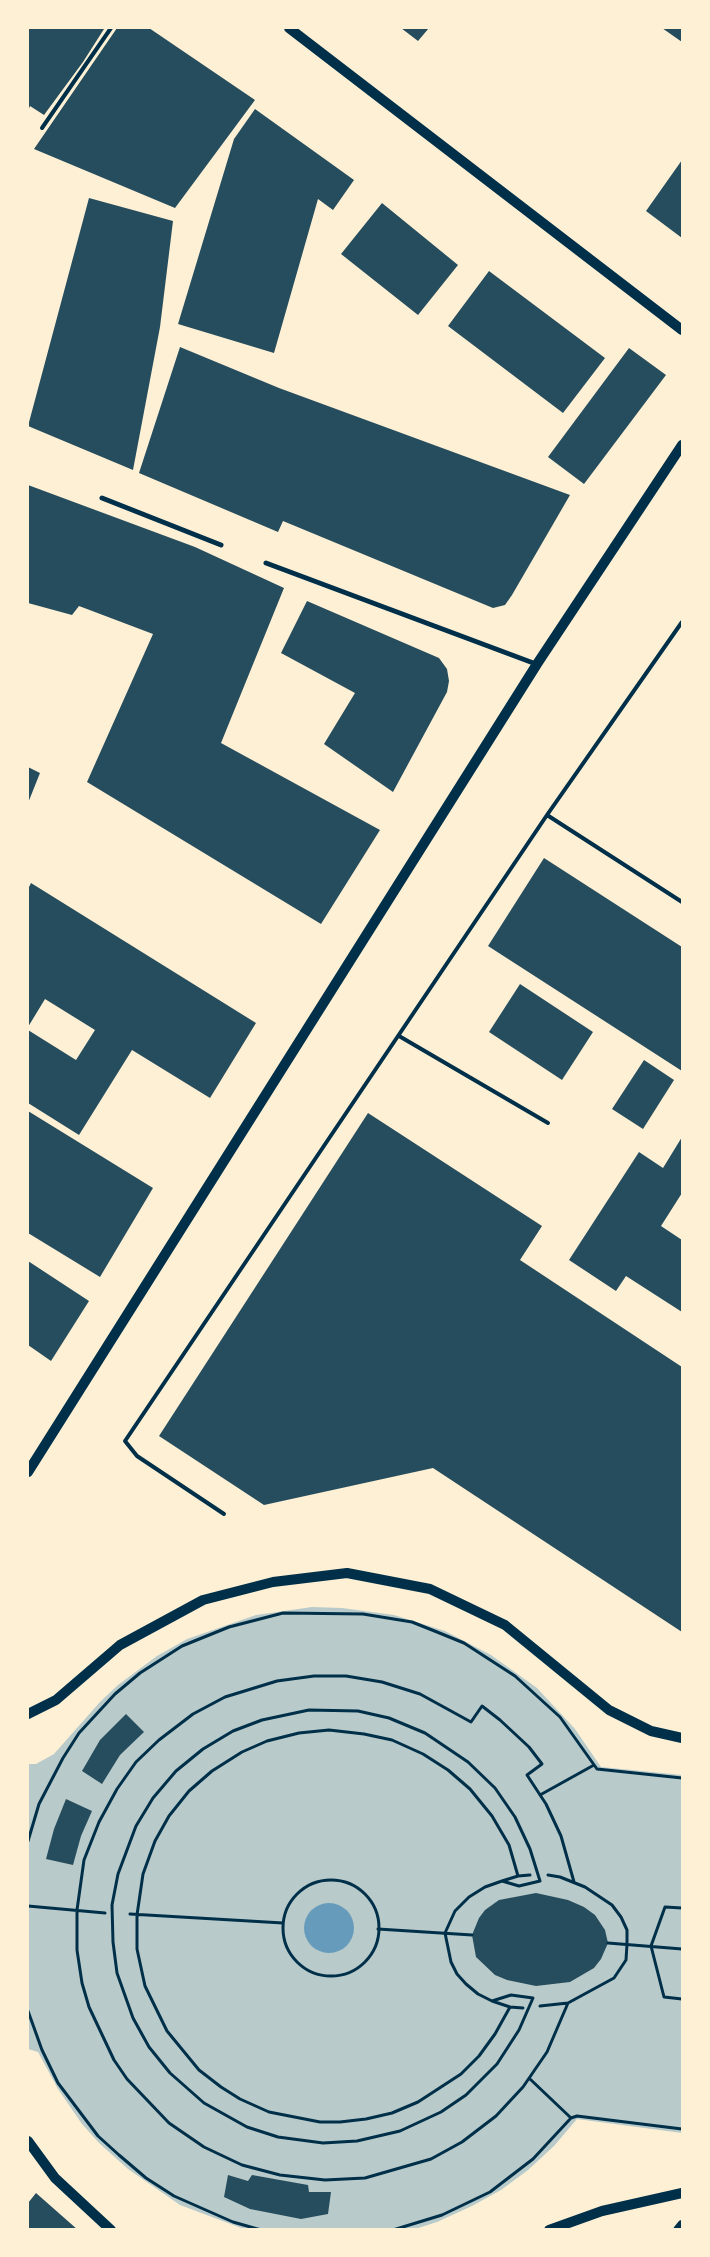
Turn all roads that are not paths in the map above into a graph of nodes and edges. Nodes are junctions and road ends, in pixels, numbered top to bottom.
1 (111, 28) edge
2 (288, 28) edge
3 (42, 128) dead end
4 (682, 330) edge
5 (682, 445) edge
6 (102, 498) dead end
7 (221, 545) dead end
8 (266, 563) dead end
9 (682, 622) edge
10 (537, 664) junction
11 (547, 815) junction
12 (682, 902) edge
13 (399, 1036) junction
14 (548, 1123) dead end
15 (28, 1472) edge
16 (224, 1514) dead end
17 (28, 1714) edge
18 (682, 1738) edge
19 (28, 2141) edge
20 (682, 2194) edge
21 (682, 2225) edge
22 (111, 2230) edge
23 (549, 2230) edge
24 (678, 2230) edge

1 - 3 lane
2 - 4 main road
5 - 10 main road
6 - 7 street
8 - 10 street
9 - 11 lane
10 - 15 main road
11 - 12 lane
11 - 13 lane
13 - 14 lane
13 - 16 lane
17 - 18 main road
19 - 22 main road
20 - 23 main road
21 - 24 main road

